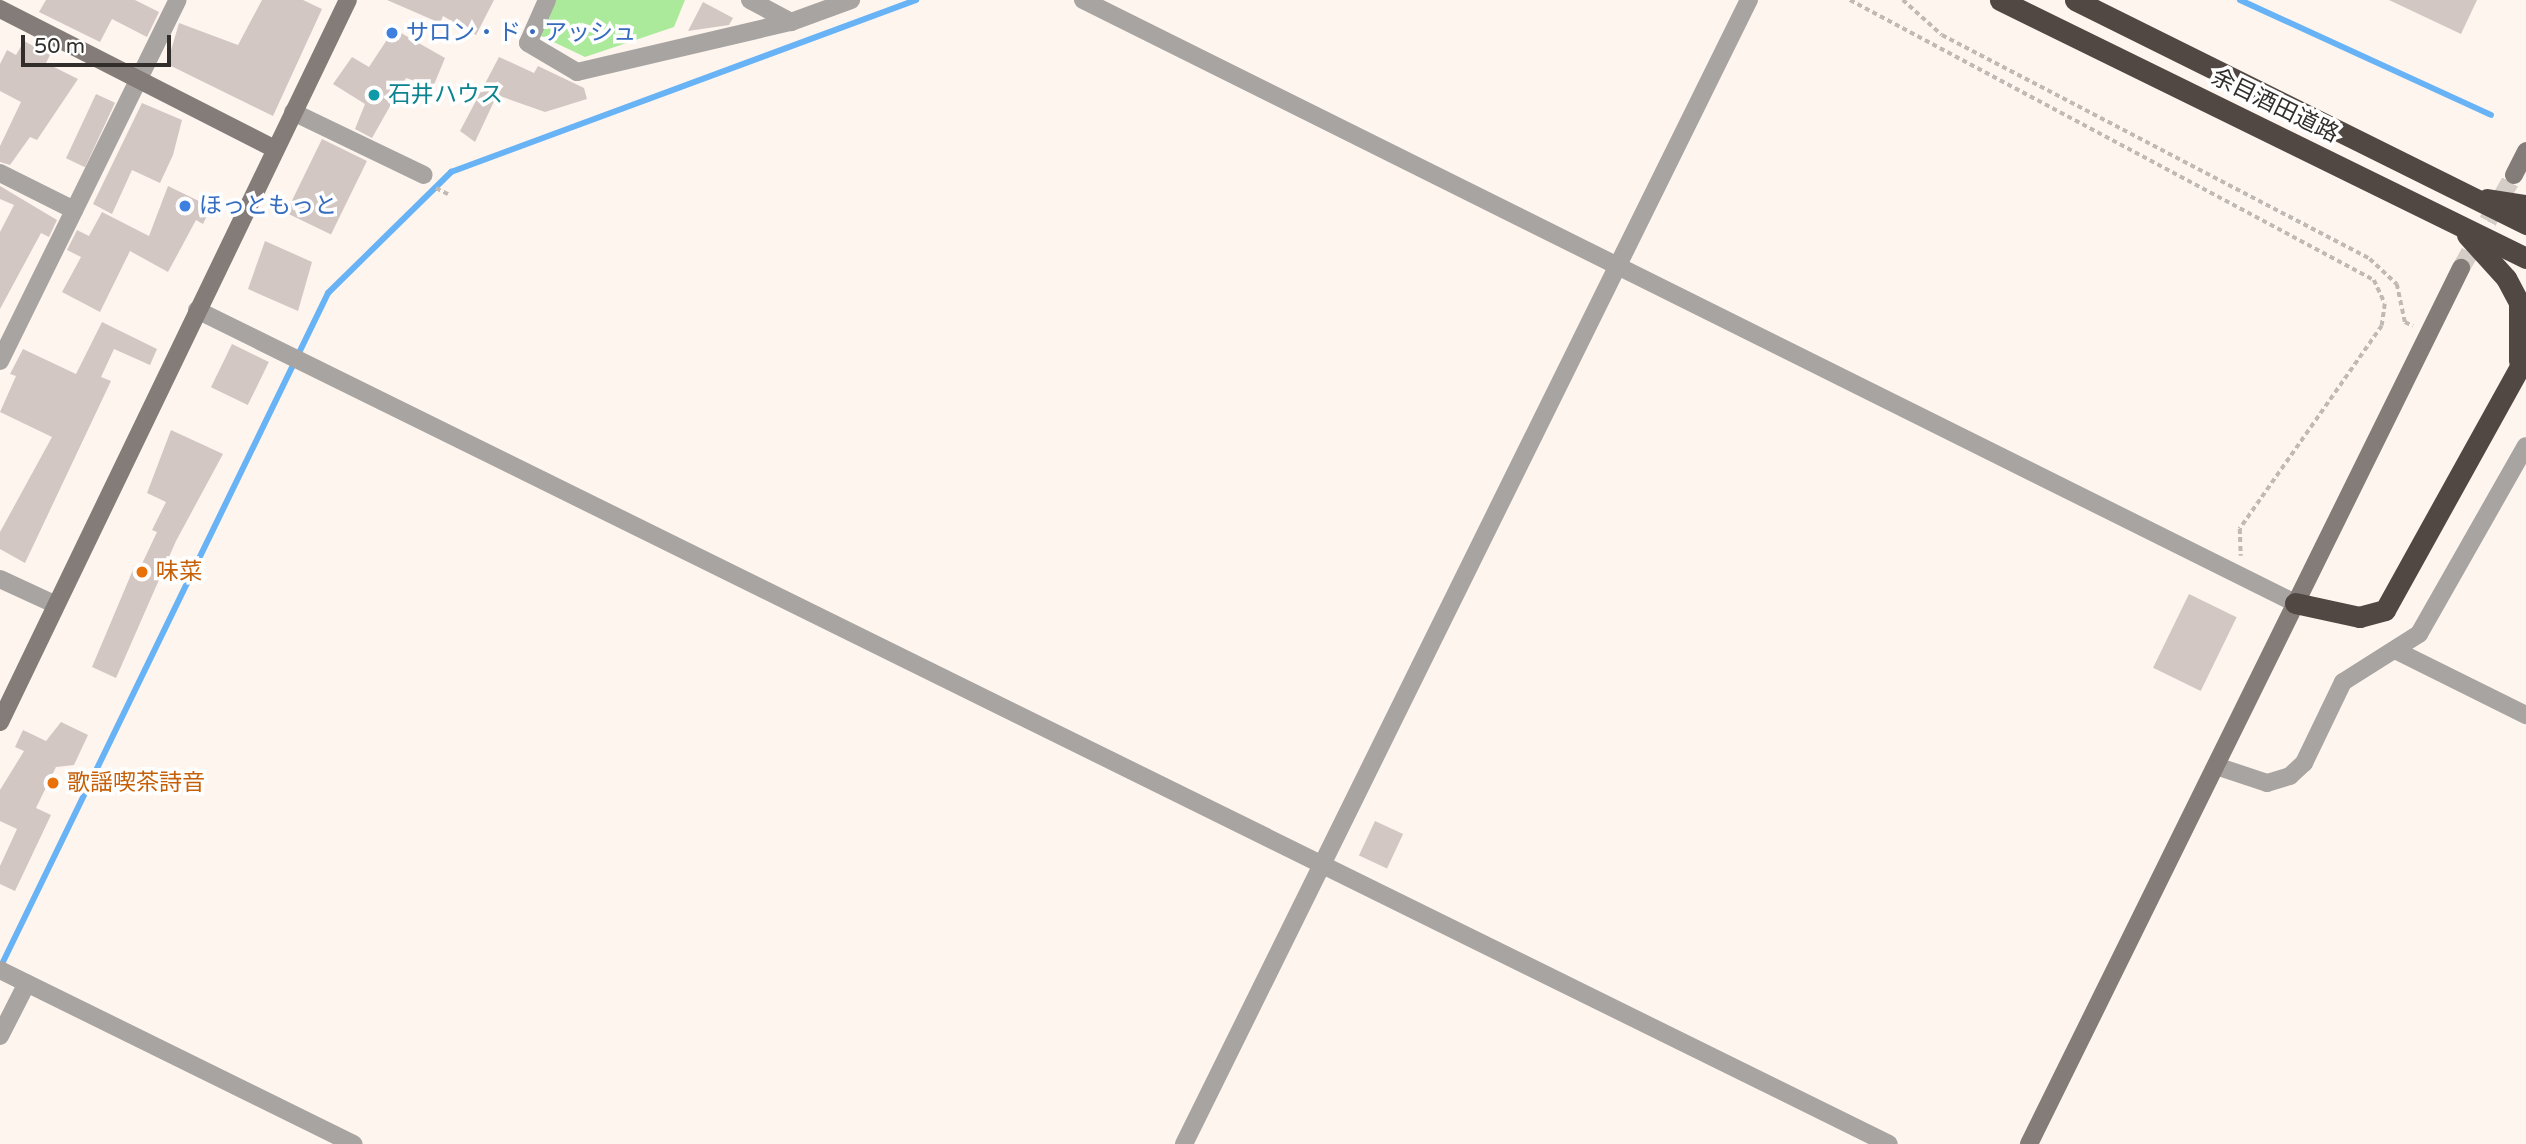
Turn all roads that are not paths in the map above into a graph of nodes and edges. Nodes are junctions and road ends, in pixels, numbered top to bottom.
1 (178, 0) edge
2 (348, 0) edge
3 (547, 0) edge
4 (750, 0) edge
5 (851, 0) edge
6 (1083, 0) edge
7 (1749, 0) edge
8 (2000, 0) edge
9 (2075, 0) edge
10 (0, 9) edge
11 (791, 22) junction
12 (139, 80) junction
13 (293, 112) junction
14 (275, 149) junction
15 (2526, 151) edge
16 (0, 173) edge
17 (2514, 175) tunnel mouth
18 (426, 179) road end
19 (2468, 196) junction
20 (2526, 205) edge
21 (74, 210) junction
22 (2456, 224) junction
23 (2526, 224) edge
24 (2526, 258) edge
25 (1619, 265) junction
26 (2462, 268) tunnel mouth
27 (197, 310) junction
28 (2522, 358) edge
29 (0, 361) edge
30 (2526, 446) edge
31 (0, 579) edge
32 (2295, 603) junction
33 (54, 604) junction
34 (2399, 652) junction
35 (2526, 715) edge
36 (0, 722) edge
37 (2216, 766) junction
38 (1321, 867) junction
39 (13, 976) edge
40 (0, 1036) edge
41 (353, 1144) edge
42 (1184, 1144) edge
43 (1889, 1144) edge
44 (2029, 1144) edge

1 - 12 street
2 - 13 street
3 - 11 street
4 - 11 street
5 - 11 street
6 - 25 street
7 - 25 street
8 - 22 highway, 余目酒田道路
9 - 19 highway, 余目酒田道路
10 - 12 street
12 - 14 street
12 - 21 street
13 - 14 street
13 - 18 street
14 - 27 street
15 - 17 street
16 - 21 street
19 - 20 highway
19 - 23 highway, 余目酒田道路
21 - 29 street
22 - 24 highway, 余目酒田道路
22 - 28 highway
25 - 32 street
25 - 38 street
26 - 32 street
27 - 33 street
27 - 38 street
28 - 32 highway
30 - 34 street
31 - 33 street
32 - 37 street
33 - 36 street
34 - 35 street
34 - 37 street
37 - 44 street
38 - 42 street
38 - 43 street
39 - 40 street
39 - 41 street

